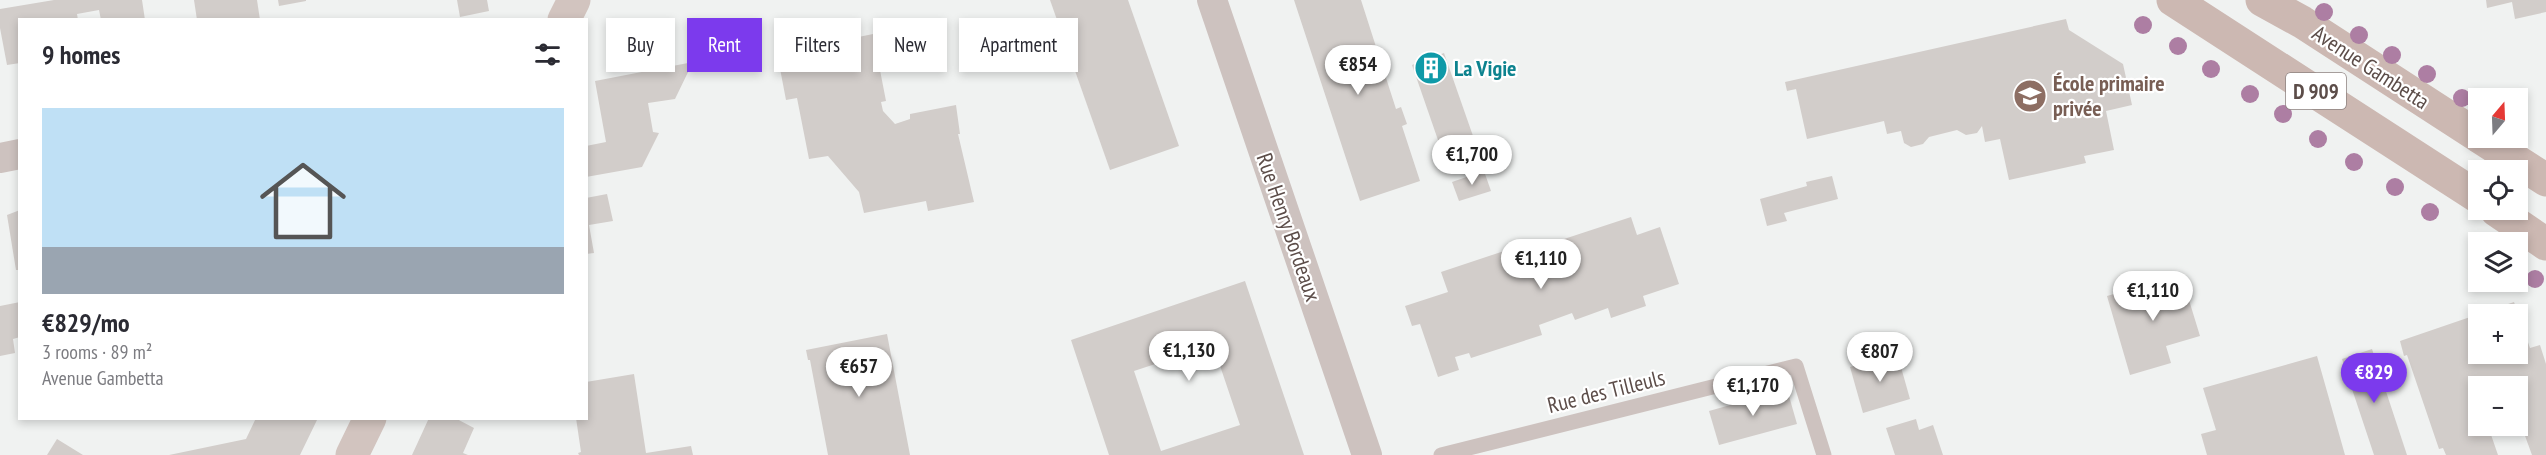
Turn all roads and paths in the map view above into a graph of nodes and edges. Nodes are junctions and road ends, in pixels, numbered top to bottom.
1 (574, 0) edge
2 (1212, 0) edge
3 (2174, 0) edge
4 (2262, 0) edge
5 (565, 18) edge
6 (2468, 130) edge
7 (2496, 148) edge
8 (18, 154) edge
9 (0, 158) edge
10 (2546, 180) edge
11 (2468, 191) edge
12 (2511, 220) edge
13 (2546, 244) edge
14 (369, 420) edge
15 (352, 455) edge
16 (1366, 455) edge
17 (1441, 455) edge
18 (1824, 455) edge

1 - 5 main road
2 - 16 street, Rue Henry Bordeaux
3 - 11 main road, D 909
4 - 6 main road, Avenue Gambetta / D 909
7 - 10 main road, Avenue Gambetta / D 909
8 - 9 street
12 - 13 main road
14 - 15 main road
17 - 18 lane, Rue des Tilleuls

